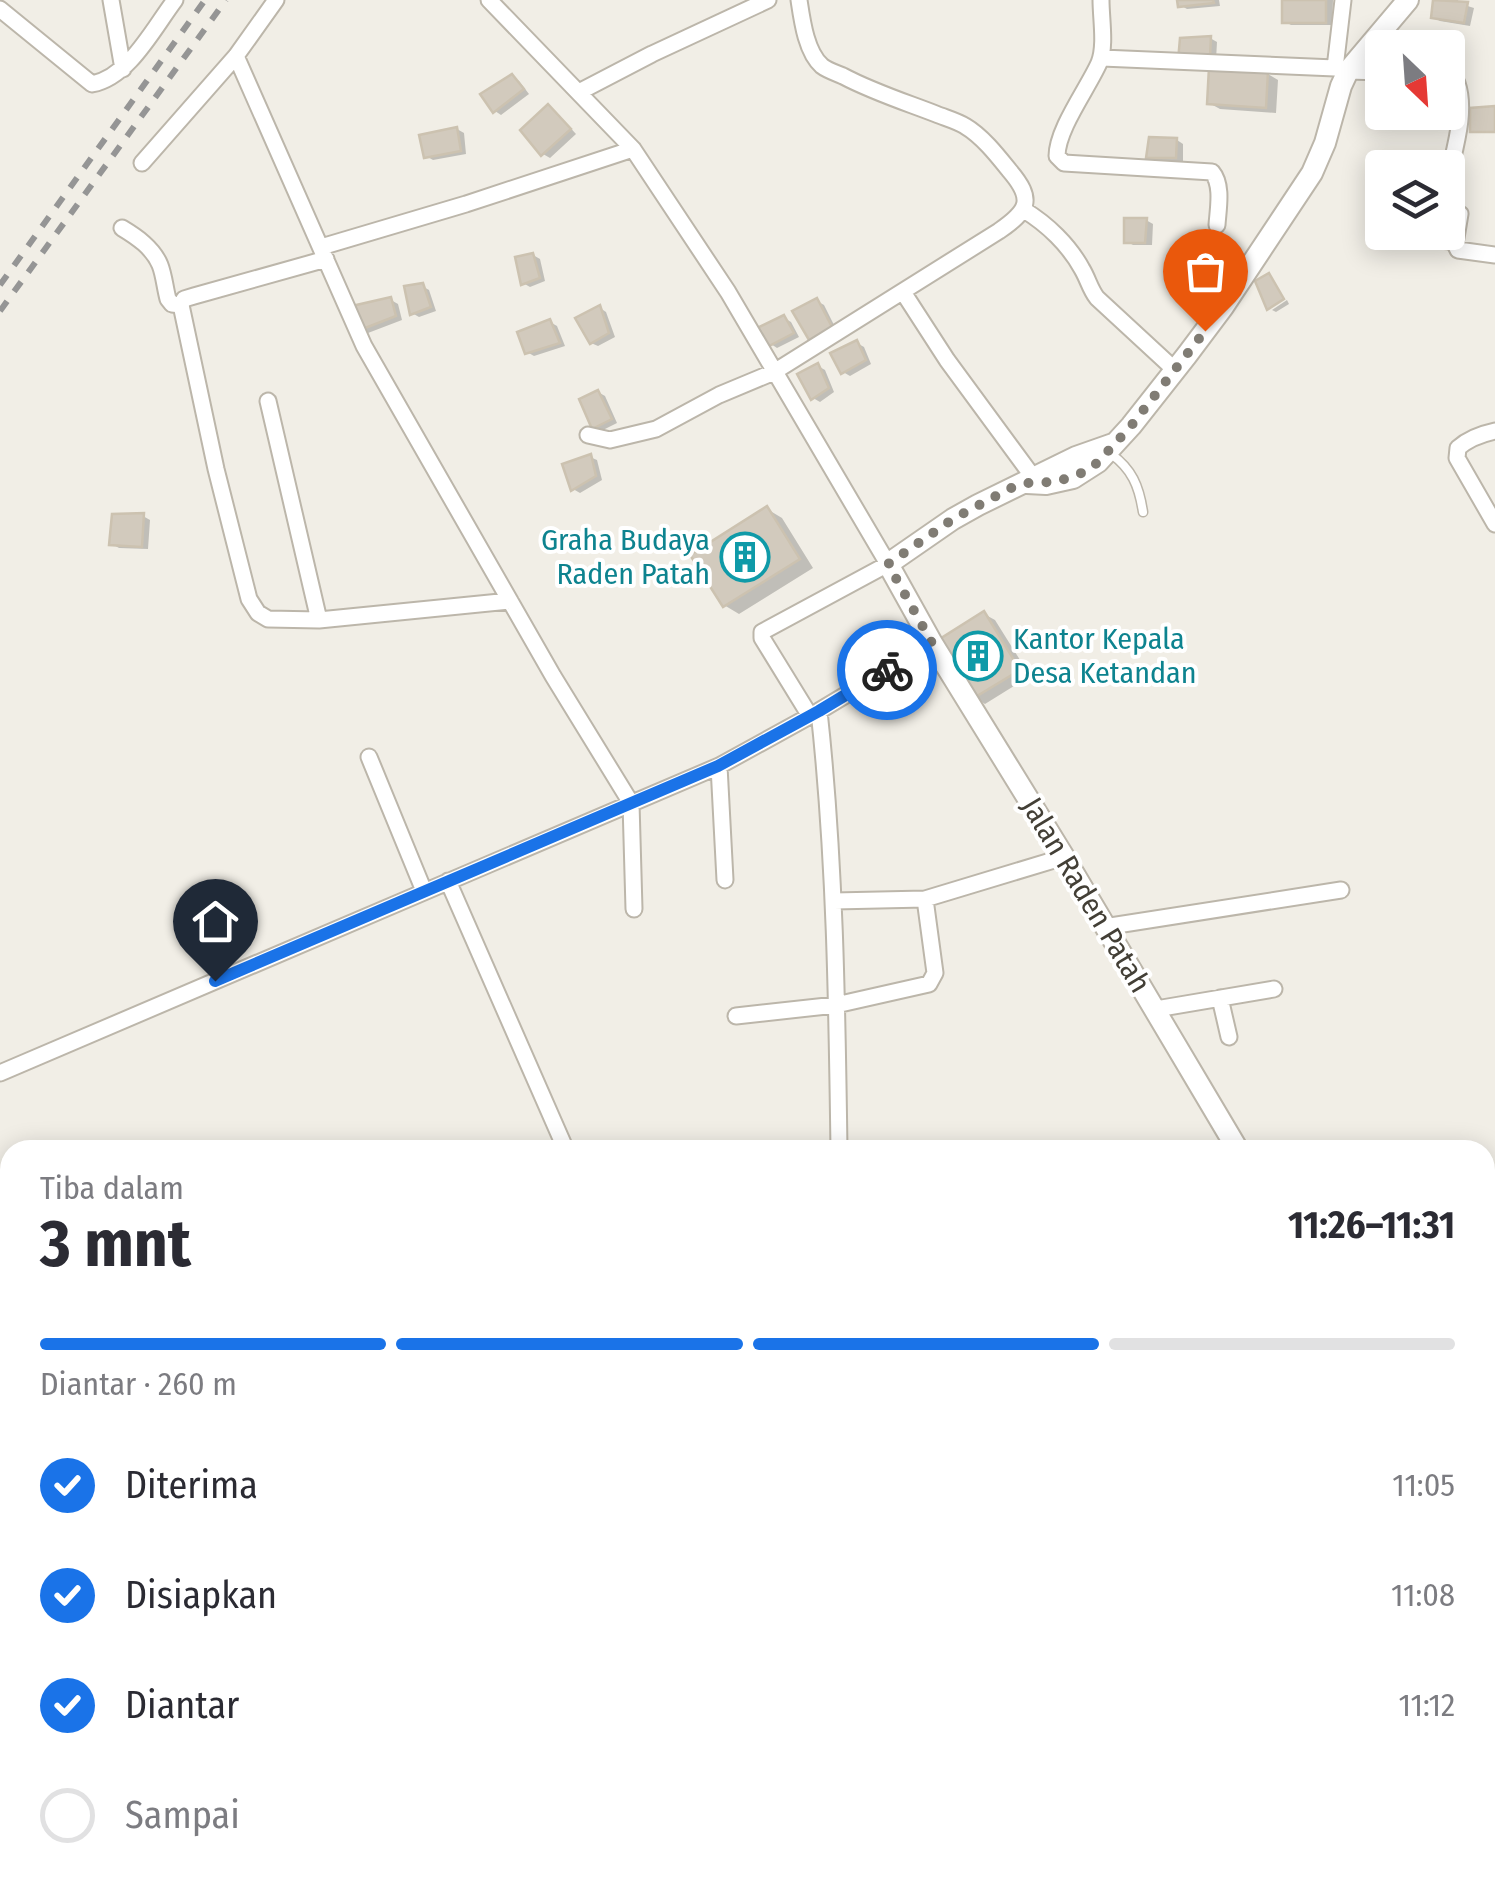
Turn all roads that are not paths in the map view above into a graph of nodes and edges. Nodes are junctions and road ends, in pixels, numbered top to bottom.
1 (111, 0) edge
2 (175, 0) edge
3 (276, 0) edge
4 (489, 0) edge
5 (768, 0) edge
6 (800, 0) edge
7 (1101, 0) edge
8 (1343, 0) edge
9 (1408, 0) edge
10 (0, 9) edge
11 (236, 56) junction
12 (1102, 58) junction
13 (123, 69) junction
14 (1342, 69) junction
15 (1365, 71) edge
16 (579, 92) junction
17 (633, 149) junction
18 (142, 162) dead end
19 (1024, 210) junction
20 (1218, 225) dead end
21 (122, 228) dead end
22 (1458, 250) edge
23 (324, 253) junction
24 (1495, 254) edge
25 (903, 292) junction
26 (181, 305) junction
27 (1176, 370) junction
28 (774, 372) junction
29 (268, 401) dead end
30 (1495, 431) edge
31 (588, 435) dead end
32 (1110, 448) junction
33 (1029, 480) junction
34 (1143, 512) dead end
35 (1495, 524) edge
36 (888, 564) junction
37 (510, 601) junction
38 (319, 620) junction
39 (932, 643) junction
40 (814, 714) junction
41 (368, 757) dead end
42 (718, 766) junction
43 (631, 803) junction
44 (1064, 856) junction
45 (725, 880) dead end
46 (448, 881) junction
47 (1341, 890) dead end
48 (424, 891) junction
49 (925, 899) junction
50 (834, 902) junction
51 (634, 909) dead end
52 (1104, 926) junction
53 (1274, 989) dead end
54 (1220, 998) junction
55 (836, 1005) junction
56 (1156, 1009) junction
57 (736, 1016) dead end
58 (1229, 1037) dead end
59 (0, 1072) edge
60 (562, 1140) edge
61 (839, 1140) edge
62 (1232, 1140) edge

1 - 13 street
2 - 13 street
3 - 11 street
4 - 16 street
5 - 16 street
6 - 19 street
7 - 12 street
8 - 14 street
9 - 14 street
10 - 13 street
11 - 18 street
11 - 23 street
12 - 14 street
12 - 20 street
14 - 15 street
14 - 27 street
16 - 17 street
17 - 23 street
17 - 28 street
19 - 25 street
19 - 27 street
21 - 26 street
22 - 24 street
23 - 26 street
23 - 37 street
25 - 28 street
25 - 33 street
26 - 38 street
27 - 32 street
28 - 31 street
28 - 36 street
29 - 38 street
30 - 35 street
32 - 33 street
32 - 34 lane
33 - 36 street
36 - 39 street, Jalan Raden Patah
36 - 40 street
37 - 38 street
37 - 43 street
39 - 40 street
39 - 44 street, Jalan Raden Patah
40 - 42 street
40 - 50 street
41 - 48 street
42 - 43 street
42 - 45 street
43 - 46 street
43 - 51 street
44 - 49 street
44 - 52 street, Jalan Raden Patah
46 - 48 street
46 - 60 street
47 - 52 street
48 - 59 street
49 - 50 street
49 - 55 street
50 - 55 street
52 - 56 street, Jalan Raden Patah
53 - 54 street
54 - 56 street
54 - 58 street
55 - 57 street
55 - 61 street
56 - 62 street, Jalan Raden Patah

